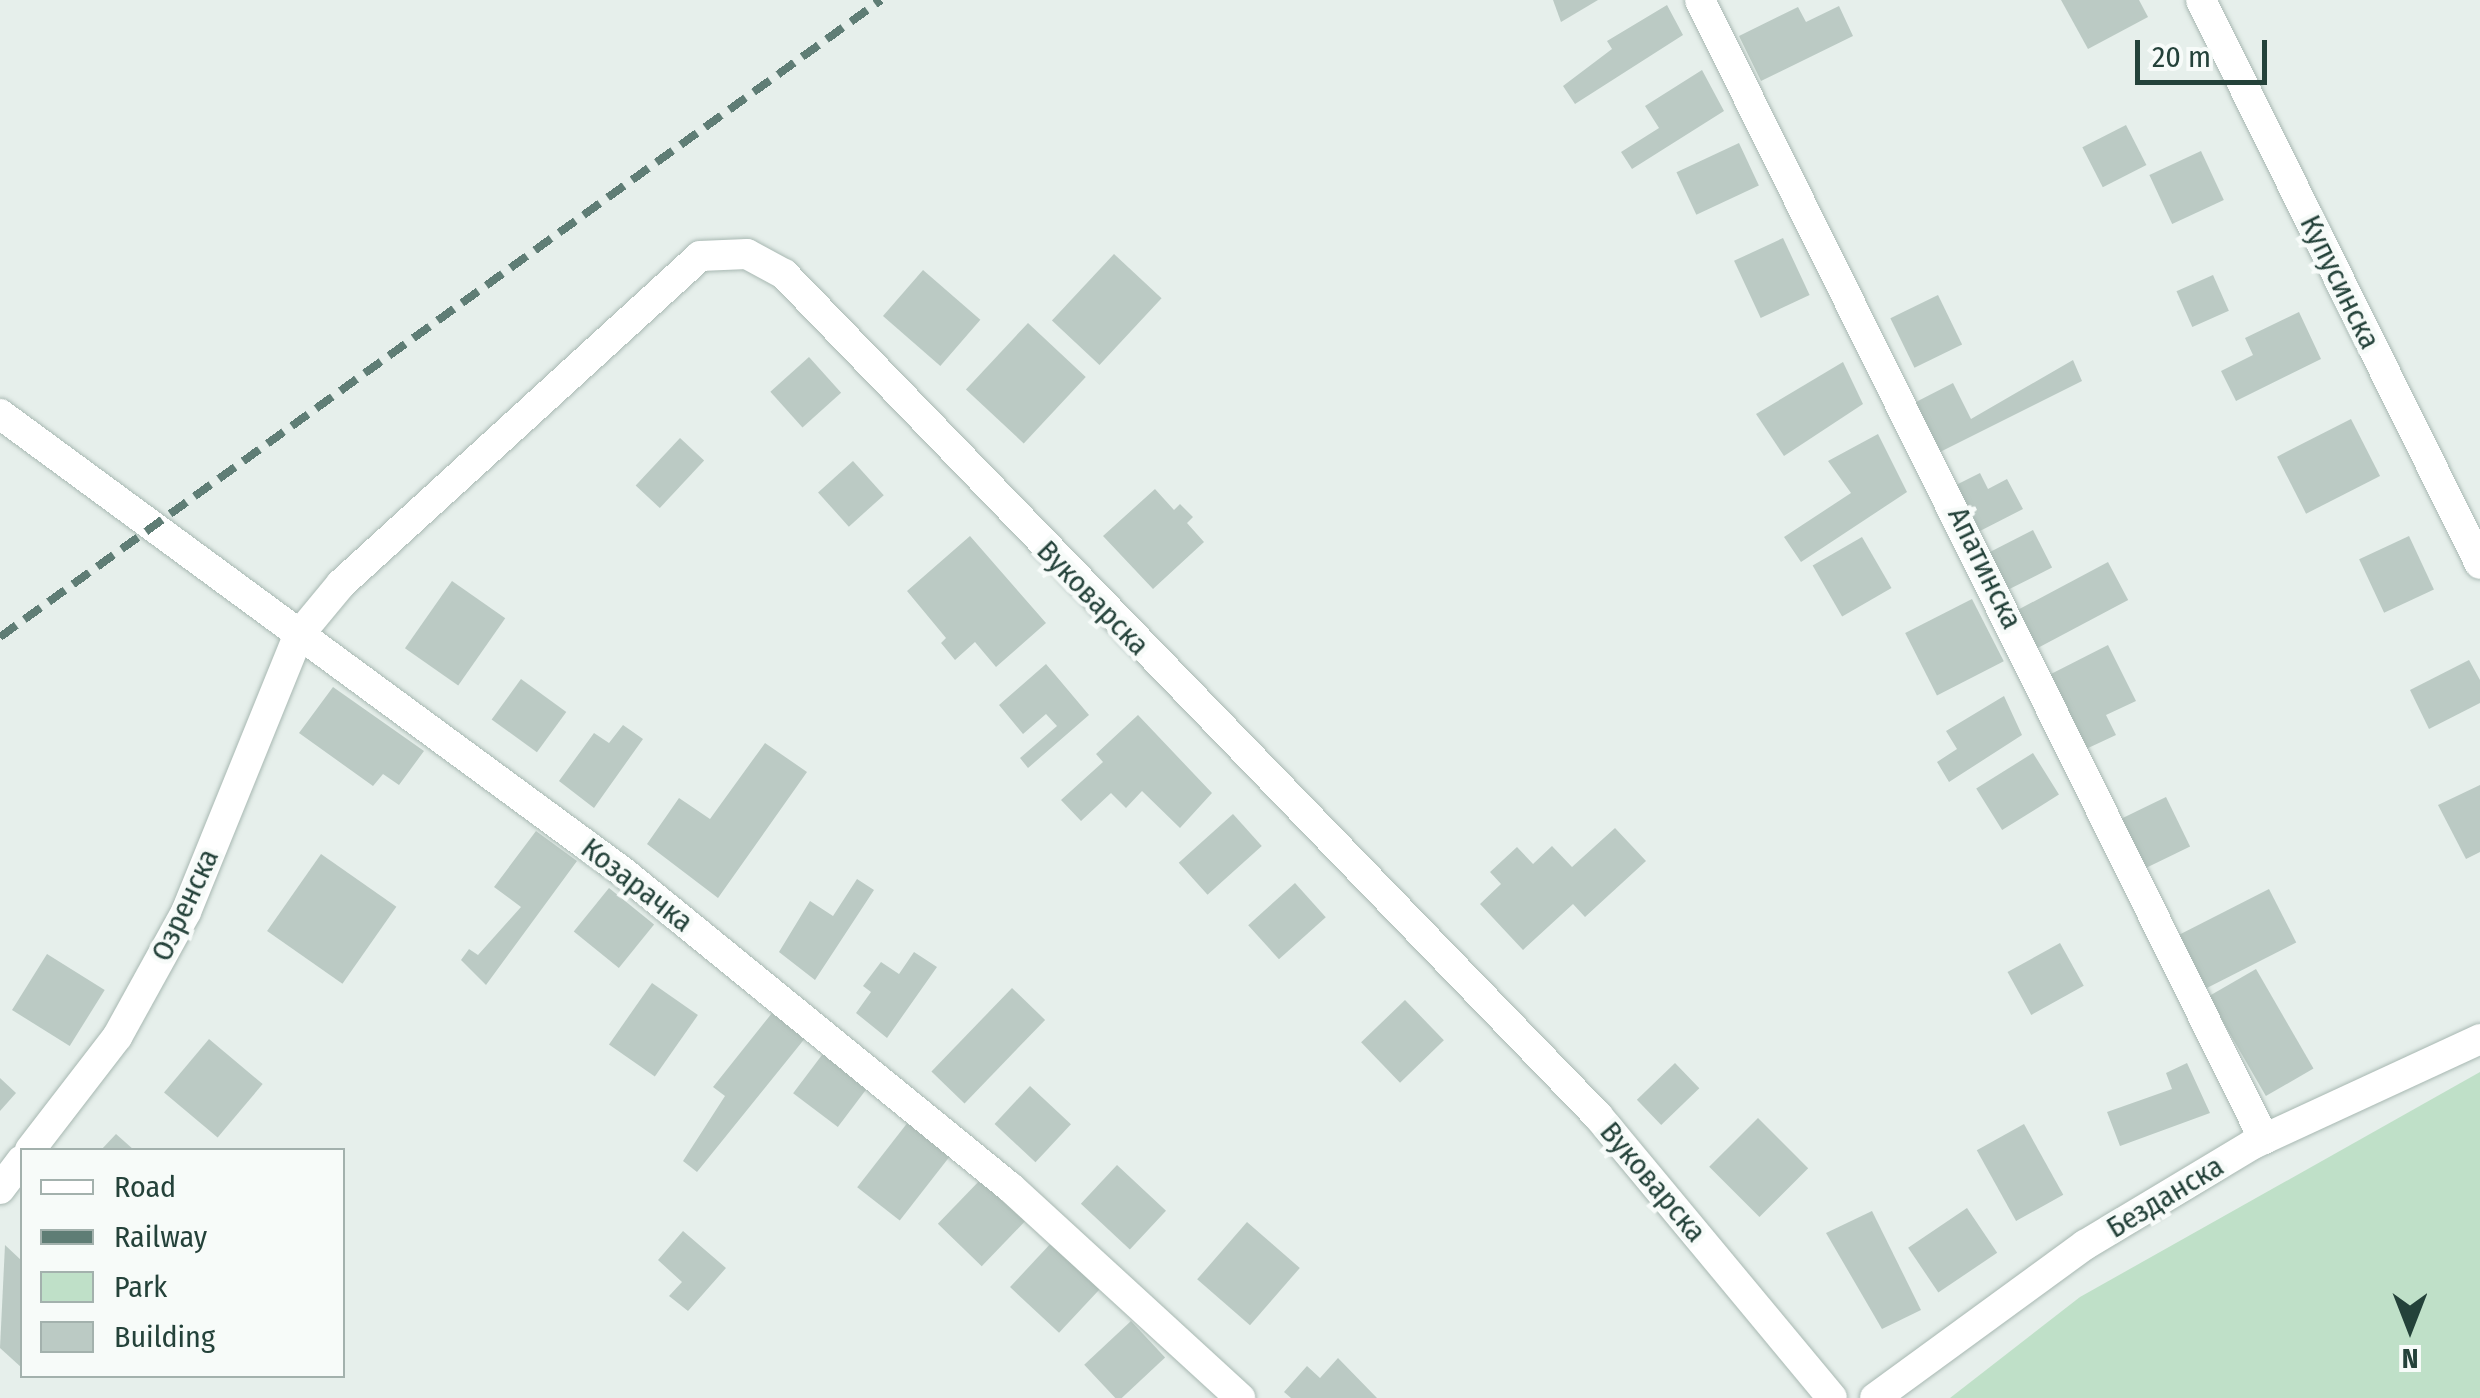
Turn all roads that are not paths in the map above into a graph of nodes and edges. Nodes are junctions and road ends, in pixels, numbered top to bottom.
1 (1700, 0) edge
2 (2201, 0) edge
3 (0, 414) edge
4 (2480, 564) edge
5 (298, 636) junction
6 (2480, 1038) edge
7 (2264, 1139) junction
8 (32, 1148) edge
9 (20, 1163) edge
10 (0, 1189) edge
11 (1240, 1398) edge
12 (1832, 1398) edge
13 (1875, 1398) edge

1 - 7 street, Апатинска
2 - 4 street, Купусинска
3 - 5 street, Козарачка
5 - 8 street, Озренска
5 - 11 street, Козарачка
5 - 12 street, Вуковарска
6 - 7 street, Безданска
7 - 13 street, Безданска
9 - 10 street

